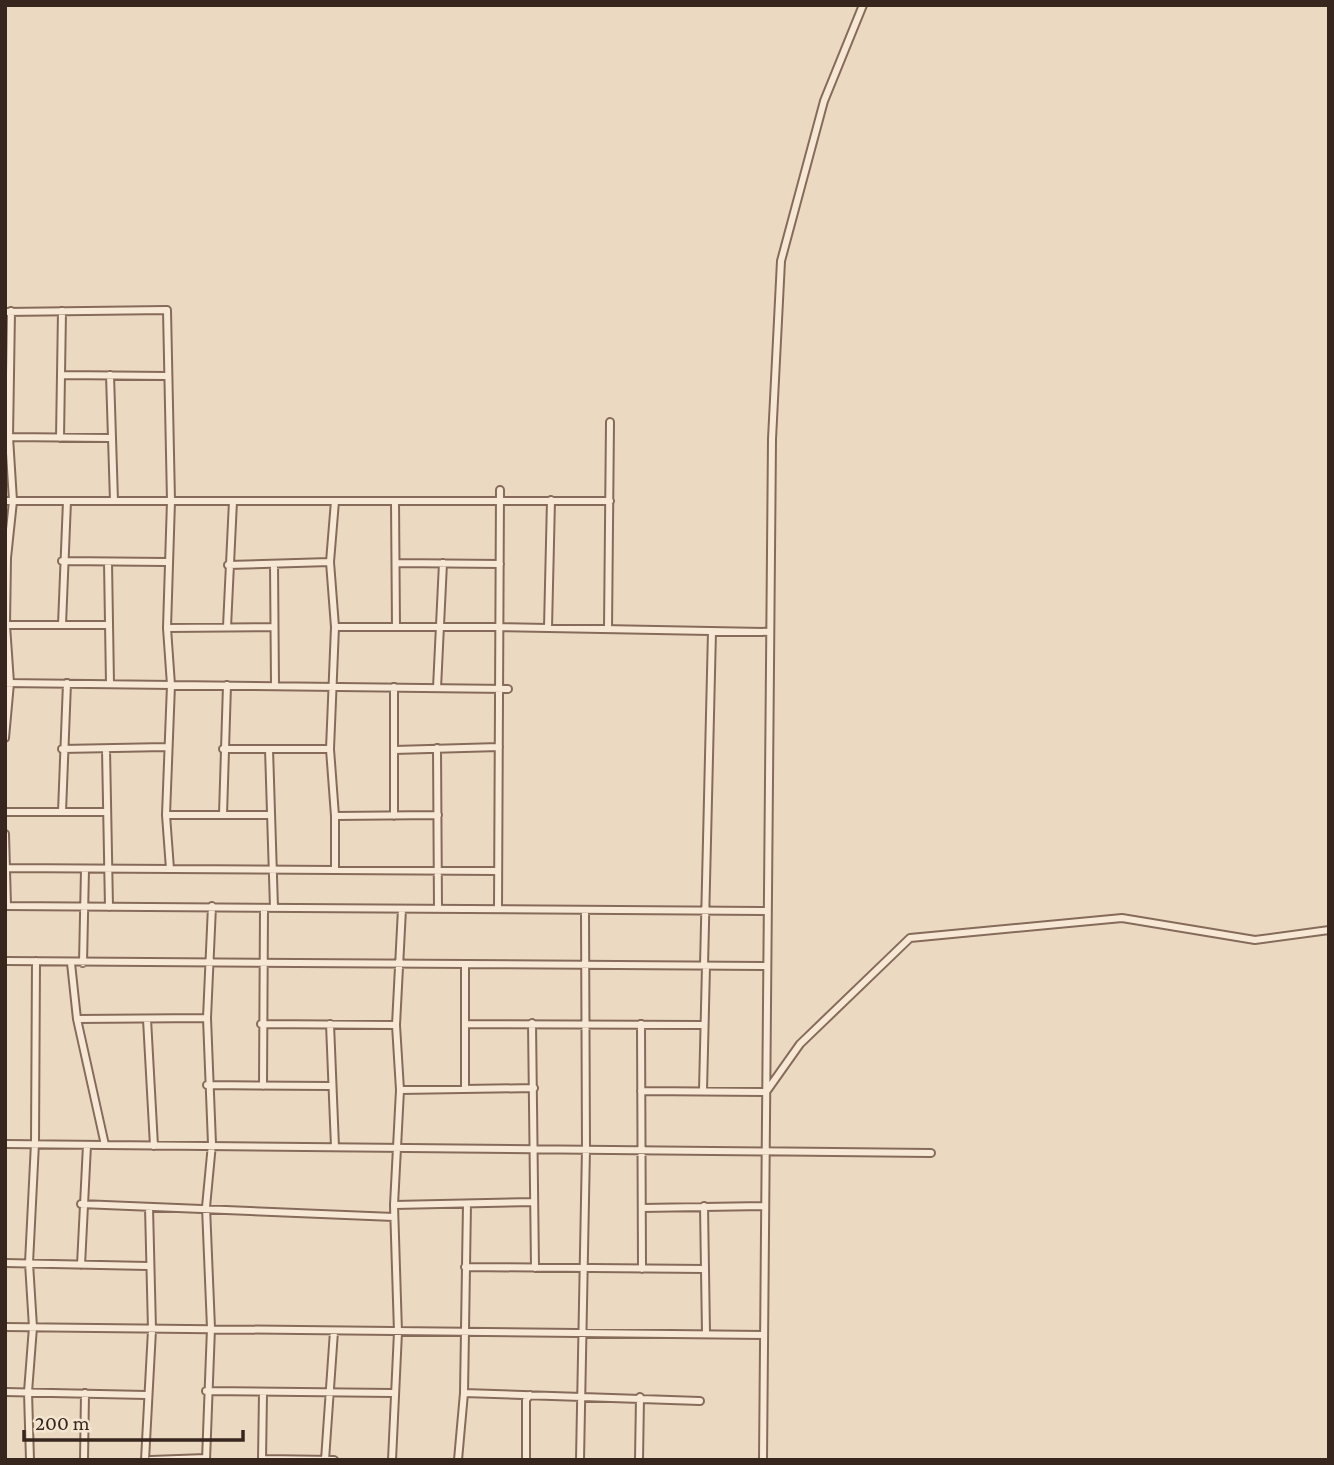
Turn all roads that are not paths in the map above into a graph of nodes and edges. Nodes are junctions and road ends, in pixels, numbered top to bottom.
1 (863, 5) edge
2 (62, 311) junction
3 (8, 312) edge
4 (8, 373) edge
5 (61, 374) junction
6 (110, 375) junction
7 (167, 376) junction
8 (610, 422) dead end
9 (9, 437) junction
10 (60, 438) junction
11 (110, 438) junction
12 (500, 490) dead end
13 (395, 500) junction
14 (500, 500) junction
15 (551, 500) junction
16 (9, 501) edge
17 (67, 501) junction
18 (114, 501) junction
19 (172, 501) junction
20 (233, 501) junction
21 (335, 501) junction
22 (610, 501) junction
23 (6, 558) edge
24 (62, 561) junction
25 (108, 562) junction
26 (167, 562) junction
27 (330, 562) junction
28 (396, 563) junction
29 (443, 563) junction
30 (274, 564) junction
31 (500, 564) junction
32 (228, 565) junction
33 (6, 625) edge
34 (62, 625) junction
35 (107, 625) junction
36 (499, 626) junction
37 (272, 627) junction
38 (335, 627) junction
39 (396, 627) junction
40 (440, 627) junction
41 (166, 628) junction
42 (227, 628) junction
43 (548, 628) junction
44 (608, 629) junction
45 (712, 631) junction
46 (770, 632) junction
47 (8, 683) edge
48 (67, 683) junction
49 (110, 684) junction
50 (171, 685) junction
51 (227, 685) junction
52 (275, 686) junction
53 (335, 687) junction
54 (394, 687) junction
55 (437, 688) junction
56 (499, 689) junction
57 (508, 689) dead end
58 (5, 738) edge
59 (166, 747) junction
60 (499, 747) junction
61 (106, 748) junction
62 (437, 748) junction
63 (62, 749) junction
64 (223, 749) junction
65 (269, 749) junction
66 (330, 749) junction
67 (394, 750) junction
68 (5, 812) edge
69 (62, 812) junction
70 (106, 812) junction
71 (223, 815) junction
72 (269, 815) junction
73 (438, 815) junction
74 (166, 816) junction
75 (335, 816) junction
76 (394, 816) junction
77 (5, 834) edge
78 (6, 868) edge
79 (85, 869) junction
80 (110, 869) junction
81 (170, 869) junction
82 (274, 870) junction
83 (335, 870) junction
84 (439, 870) junction
85 (498, 871) junction
86 (6, 906) edge
87 (212, 906) junction
88 (84, 907) junction
89 (109, 907) junction
90 (264, 908) junction
91 (274, 908) junction
92 (402, 909) junction
93 (438, 909) junction
94 (498, 909) junction
95 (585, 911) junction
96 (706, 911) junction
97 (767, 911) junction
98 (1329, 930) edge
99 (5, 961) edge
100 (36, 961) junction
101 (212, 961) junction
102 (71, 963) junction
103 (83, 963) junction
104 (265, 963) junction
105 (401, 964) junction
106 (465, 964) junction
107 (585, 964) junction
108 (705, 966) junction
109 (766, 966) junction
110 (207, 1018) junction
111 (77, 1019) junction
112 (146, 1019) junction
113 (532, 1023) junction
114 (586, 1023) junction
115 (261, 1024) junction
116 (330, 1024) junction
117 (396, 1024) junction
118 (465, 1024) junction
119 (641, 1024) junction
120 (704, 1024) junction
121 (207, 1085) junction
122 (262, 1086) junction
123 (330, 1086) junction
124 (534, 1088) junction
125 (465, 1089) junction
126 (400, 1090) junction
127 (641, 1091) junction
128 (702, 1091) junction
129 (766, 1092) junction
130 (35, 1143) junction
131 (5, 1144) edge
132 (212, 1144) junction
133 (87, 1145) junction
134 (105, 1145) junction
135 (154, 1146) junction
136 (335, 1147) junction
137 (400, 1147) junction
138 (534, 1148) junction
139 (642, 1148) junction
140 (586, 1149) junction
141 (765, 1149) junction
142 (931, 1153) dead end
143 (534, 1202) junction
144 (81, 1204) junction
145 (467, 1204) junction
146 (394, 1205) junction
147 (704, 1206) junction
148 (765, 1206) junction
149 (149, 1207) junction
150 (206, 1207) junction
151 (642, 1208) junction
152 (394, 1217) junction
153 (5, 1263) edge
154 (29, 1263) junction
155 (81, 1265) junction
156 (148, 1266) junction
157 (465, 1267) junction
158 (535, 1268) junction
159 (584, 1269) junction
160 (642, 1269) junction
161 (705, 1269) junction
162 (5, 1327) edge
163 (33, 1327) junction
164 (211, 1328) junction
165 (152, 1330) junction
166 (334, 1331) junction
167 (398, 1332) junction
168 (465, 1332) junction
169 (584, 1334) junction
170 (706, 1334) junction
171 (764, 1335) junction
172 (206, 1391) junction
173 (5, 1392) edge
174 (28, 1392) junction
175 (393, 1392) junction
176 (85, 1393) junction
177 (263, 1393) junction
178 (327, 1393) junction
179 (464, 1393) junction
180 (146, 1395) junction
181 (530, 1395) junction
182 (581, 1395) junction
183 (640, 1397) junction
184 (700, 1401) dead end
185 (206, 1459) edge
186 (262, 1459) edge
187 (30, 1460) edge
188 (84, 1460) edge
189 (145, 1460) edge
190 (151, 1460) edge
191 (325, 1460) edge
192 (334, 1460) edge
193 (392, 1460) edge
194 (458, 1460) edge
195 (526, 1460) edge
196 (580, 1460) edge
197 (639, 1460) edge
198 (763, 1460) edge

1 - 46 street
2 - 3 street
2 - 5 street
2 - 7 street
3 - 4 street
4 - 9 street
5 - 6 street
5 - 10 street
6 - 7 street
6 - 11 street
7 - 19 street
8 - 22 street
9 - 10 street
9 - 16 street
10 - 11 street
11 - 18 street
12 - 14 street
13 - 14 street
13 - 21 street
13 - 28 street
14 - 15 street
14 - 31 street
15 - 22 street
15 - 43 street
16 - 17 street
16 - 23 street
17 - 18 street
17 - 24 street
18 - 19 street
19 - 20 street
19 - 26 street
20 - 21 street
20 - 32 street
21 - 27 street
22 - 44 street
23 - 33 street
24 - 25 street
24 - 34 street
25 - 26 street
25 - 35 street
26 - 41 street
27 - 30 street
27 - 38 street
28 - 29 street
28 - 39 street
29 - 31 street
29 - 40 street
30 - 32 street
30 - 37 street
31 - 36 street
32 - 42 street
33 - 34 street
33 - 47 street
34 - 35 street
35 - 49 street
36 - 40 street
36 - 43 street
36 - 56 street
37 - 42 street
37 - 52 street
38 - 39 street
38 - 53 street
39 - 40 street
40 - 55 street
41 - 42 street
41 - 50 street
43 - 44 street
44 - 45 street
45 - 46 street
45 - 96 street
46 - 97 street
47 - 48 street
47 - 58 street
48 - 49 street
48 - 63 street
49 - 50 street
50 - 51 street
50 - 59 street
51 - 52 street
51 - 64 street
52 - 53 street
53 - 54 street
53 - 66 street
54 - 55 street
54 - 67 street
55 - 56 street
56 - 57 street
56 - 60 street
59 - 61 street
59 - 74 street
60 - 62 street
60 - 85 street
61 - 63 street
61 - 70 street
62 - 67 street
62 - 73 street
63 - 69 street
64 - 65 street
64 - 71 street
65 - 66 street
65 - 72 street
66 - 75 street
67 - 76 street
68 - 69 street
69 - 70 street
70 - 80 street
71 - 72 street
71 - 74 street
72 - 82 street
73 - 76 street
73 - 84 street
74 - 81 street
75 - 76 street
75 - 83 street
77 - 78 street
78 - 79 street
78 - 86 street
79 - 80 street
79 - 88 street
80 - 81 street
80 - 89 street
81 - 82 street
82 - 83 street
82 - 91 street
83 - 84 street
84 - 85 street
84 - 93 street
85 - 94 street
86 - 88 street
87 - 89 street
87 - 90 street
87 - 101 street
88 - 89 street
88 - 103 street
90 - 91 street
90 - 104 street
91 - 92 street
92 - 93 street
92 - 105 street
93 - 94 street
94 - 95 street
95 - 96 street
95 - 107 street
96 - 97 street
96 - 108 street
97 - 109 street
98 - 129 street
99 - 100 street
100 - 102 street
100 - 130 street
101 - 103 street
101 - 104 street
101 - 110 street
102 - 103 street
102 - 111 street
104 - 105 street
104 - 115 street
105 - 106 street
105 - 117 street
106 - 107 street
106 - 118 street
107 - 108 street
107 - 114 street
108 - 109 street
108 - 120 street
109 - 129 street
110 - 112 street
110 - 121 street
111 - 112 street
111 - 134 street
112 - 135 street
113 - 114 street
113 - 118 street
113 - 124 street
114 - 119 street
114 - 140 street
115 - 116 street
115 - 122 street
116 - 117 street
116 - 123 street
117 - 126 street
118 - 125 street
119 - 120 street
119 - 127 street
120 - 128 street
121 - 122 street
121 - 132 street
122 - 123 street
123 - 136 street
124 - 125 street
124 - 138 street
125 - 126 street
126 - 137 street
127 - 128 street
127 - 139 street
128 - 129 street
129 - 141 street
130 - 131 street
130 - 133 street
130 - 154 street
132 - 135 street
132 - 136 street
132 - 150 street
133 - 134 street
133 - 144 street
134 - 135 street
136 - 137 street
137 - 138 street
137 - 146 street
138 - 140 street
138 - 143 street
139 - 140 street
139 - 141 street
139 - 151 street
140 - 159 street
141 - 142 street
141 - 148 street
143 - 145 street
143 - 158 street
144 - 149 street
144 - 155 street
145 - 146 street
145 - 157 street
146 - 152 street
147 - 148 street
147 - 151 street
147 - 161 street
148 - 171 street
149 - 150 street
149 - 156 street
150 - 152 street
150 - 164 street
151 - 160 street
152 - 167 street
153 - 154 street
154 - 155 street
154 - 163 street
155 - 156 street
156 - 165 street
157 - 158 street
157 - 168 street
158 - 159 street
159 - 160 street
159 - 169 street
160 - 161 street
161 - 170 street
162 - 163 street
163 - 165 street
163 - 174 street
164 - 165 street
164 - 166 street
164 - 172 street
165 - 180 street
166 - 167 street
166 - 178 street
167 - 168 street
167 - 175 street
168 - 169 street
168 - 179 street
169 - 170 street
169 - 182 street
170 - 171 street
171 - 198 street
172 - 177 street
172 - 185 street
173 - 174 street
174 - 176 street
174 - 187 street
175 - 178 street
175 - 193 street
176 - 180 street
176 - 188 street
177 - 178 street
177 - 186 street
178 - 191 street
179 - 181 street
179 - 194 street
180 - 189 street
181 - 182 street
181 - 195 street
182 - 183 street
182 - 196 street
183 - 184 street
183 - 197 street
185 - 190 street
186 - 191 street
191 - 192 street

